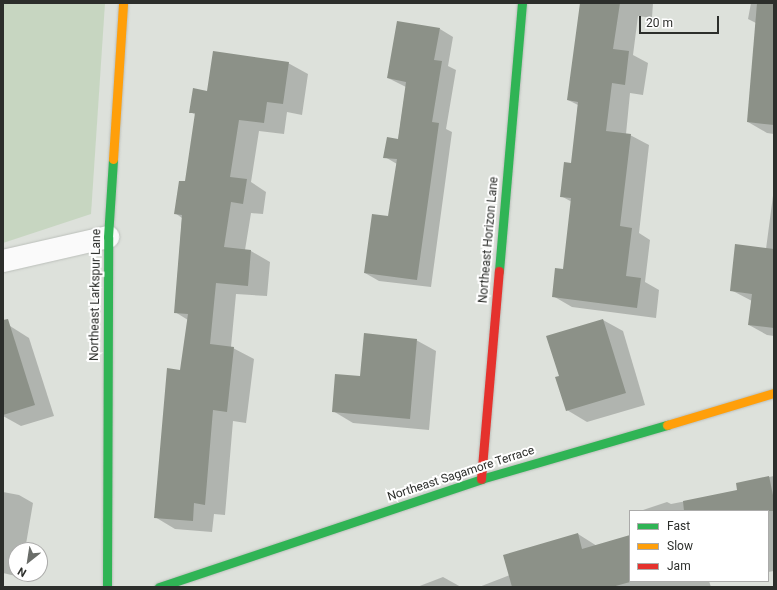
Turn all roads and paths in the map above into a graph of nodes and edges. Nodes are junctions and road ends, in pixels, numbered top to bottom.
1 (123, 3) edge
2 (522, 3) edge
3 (108, 237) junction
4 (3, 261) edge
5 (774, 393) edge
6 (481, 479) junction
7 (107, 587) edge
8 (159, 587) edge

1 - 3 street, Northeast Larkspur Lane
2 - 6 street, Northeast Horizon Lane
3 - 4 street
3 - 7 street, Northeast Larkspur Lane
5 - 6 street, Northeast Sagamore Terrace
6 - 8 street, Northeast Sagamore Terrace

